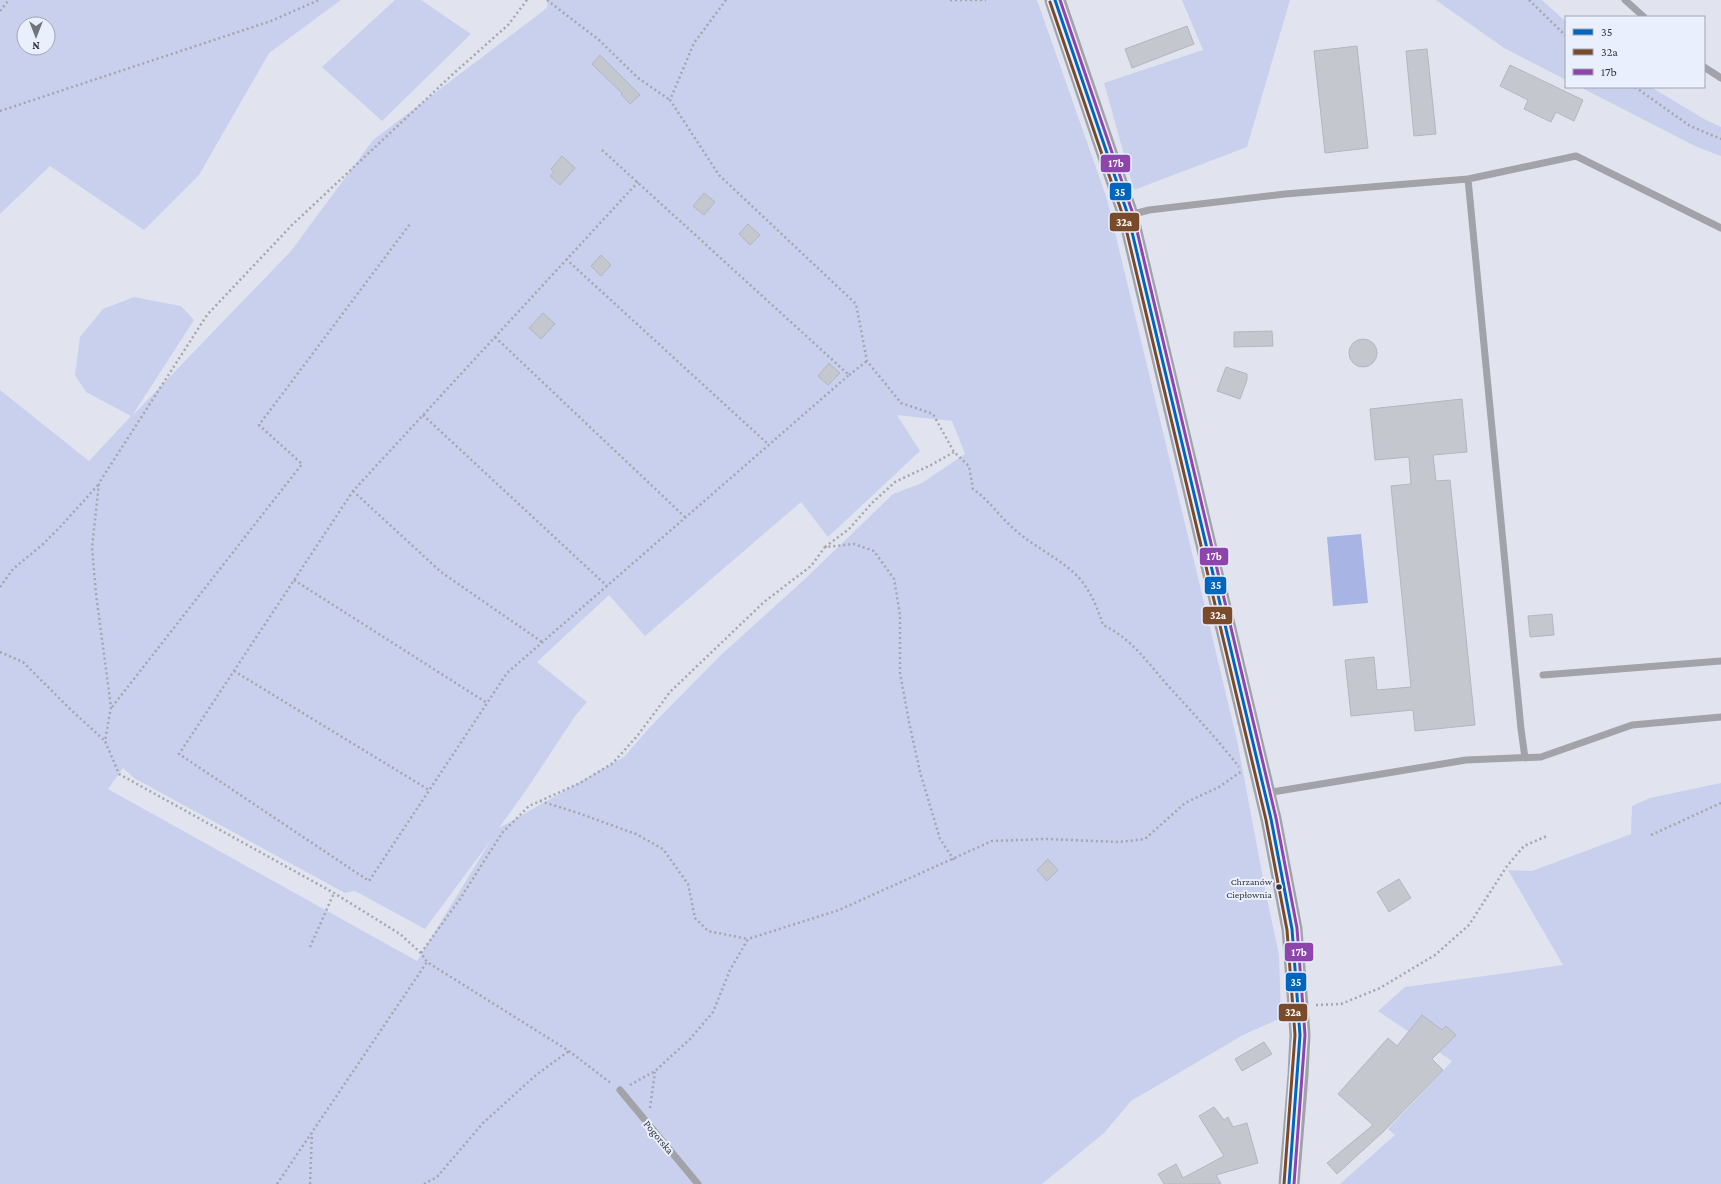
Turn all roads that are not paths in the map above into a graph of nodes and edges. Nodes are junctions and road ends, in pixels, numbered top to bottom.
1 (1055, 0) edge
2 (1625, 0) edge
3 (1643, 16) edge
4 (1705, 68) edge
5 (1721, 78) edge
6 (1468, 179) junction
7 (1128, 215) junction
8 (1721, 228) edge
9 (1721, 661) edge
10 (1543, 675) dead end
11 (1721, 717) edge
12 (1525, 758) junction
13 (1265, 793) junction
14 (620, 1090) road end
15 (698, 1184) edge
16 (1289, 1184) edge

1 - 7 street
2 - 3 lane
4 - 5 lane
6 - 7 lane
6 - 8 lane
6 - 12 lane
7 - 13 street
9 - 10 lane
11 - 12 lane
12 - 13 lane
13 - 16 street
14 - 15 lane, Pogorska

